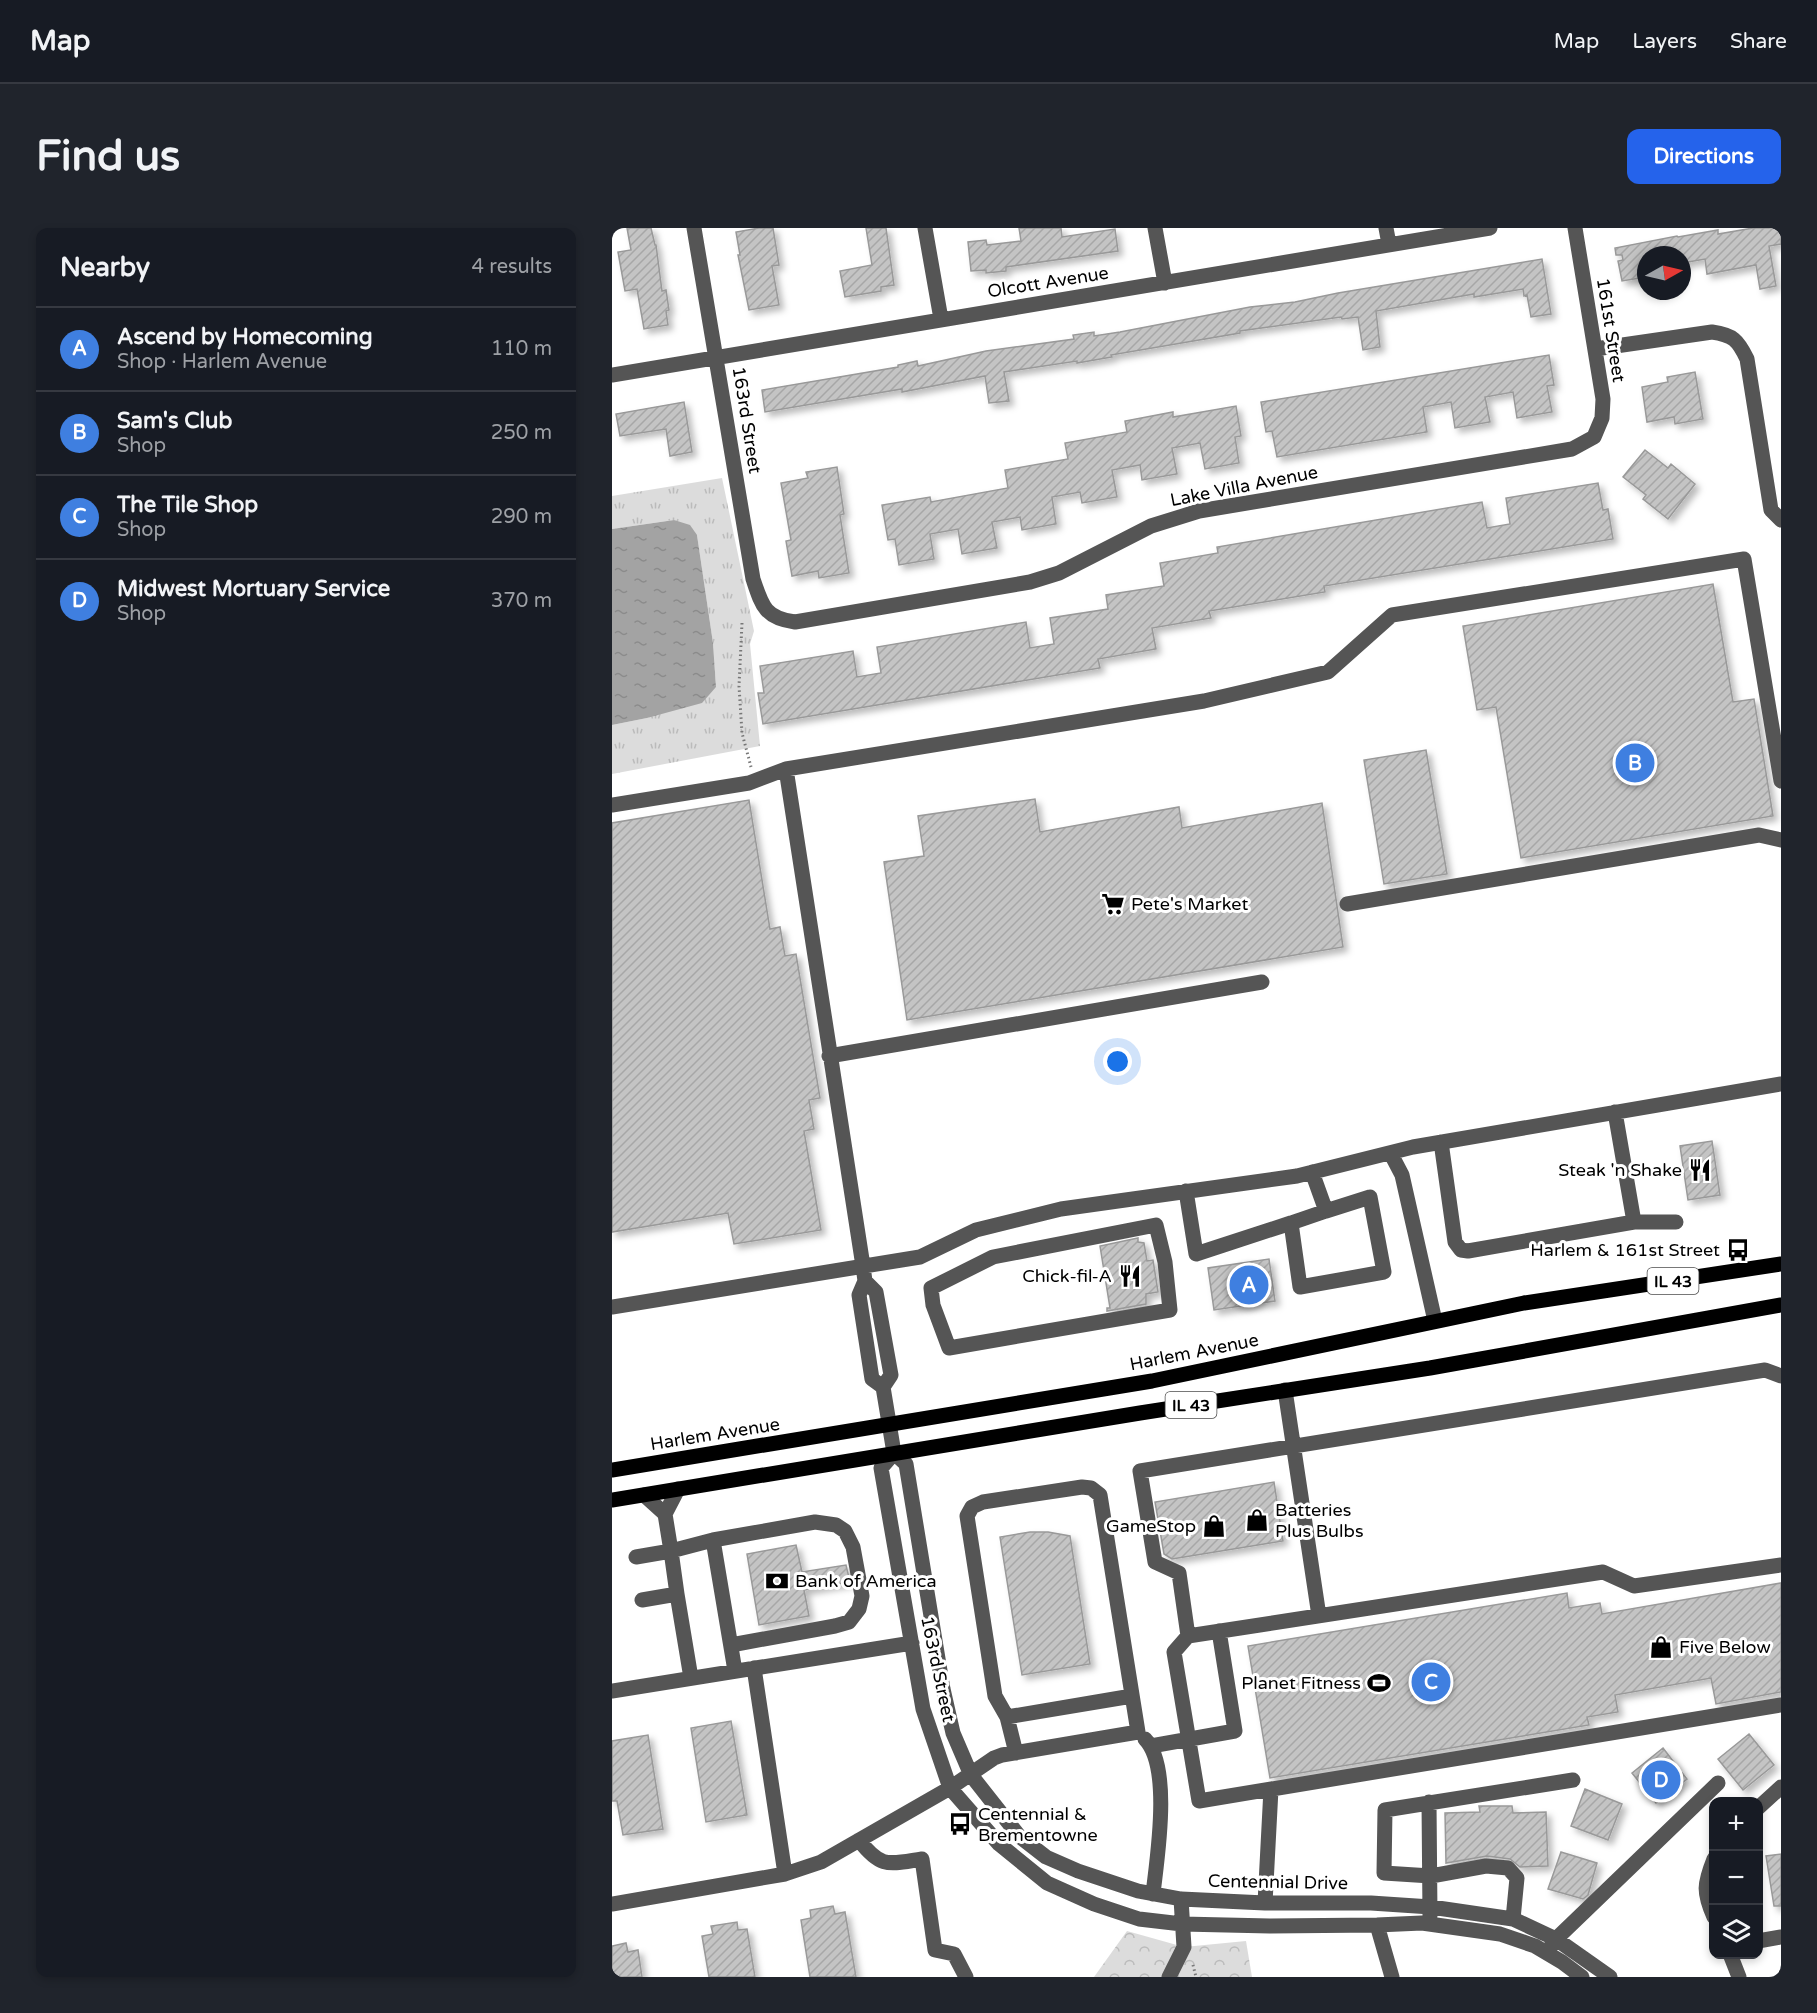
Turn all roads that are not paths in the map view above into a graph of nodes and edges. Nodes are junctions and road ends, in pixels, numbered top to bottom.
1 (694, 228) edge
2 (925, 228) edge
3 (1155, 228) edge
4 (1386, 228) edge
5 (1490, 228) edge
6 (1575, 228) edge
7 (1389, 244) junction
8 (1165, 283) junction
9 (941, 319) junction
10 (1594, 349) junction
11 (717, 357) junction
12 (612, 375) edge
13 (1593, 437) joint
14 (1781, 520) edge
15 (770, 613) joint
16 (786, 769) junction
17 (1781, 781) edge
18 (612, 805) edge
19 (1781, 840) edge
20 (1347, 904) dead end
21 (1262, 982) dead end
22 (829, 1056) junction
23 (1781, 1084) edge
24 (1615, 1112) junction
25 (1441, 1142) junction
26 (1391, 1154) junction
27 (1312, 1172) junction
28 (1186, 1191) junction
29 (1326, 1211) junction
30 (1634, 1222) junction
31 (1676, 1222) dead end
32 (1291, 1223) junction
33 (1067, 1241) joint
34 (1781, 1264) edge
35 (864, 1274) junction
36 (1781, 1305) edge
37 (612, 1307) edge
38 (1435, 1321) junction
39 (1781, 1376) edge
40 (1285, 1390) junction
41 (891, 1425) junction
42 (1293, 1446) junction
43 (894, 1453) junction
44 (612, 1470) edge
45 (678, 1489) junction
46 (644, 1495) junction
47 (612, 1500) edge
48 (665, 1514) junction
49 (712, 1540) junction
50 (670, 1551) junction
51 (636, 1557) dead end
52 (1781, 1565) edge
53 (677, 1594) junction
54 (642, 1600) dead end
55 (1319, 1616) junction
56 (933, 1623) junction
57 (1219, 1631) junction
58 (910, 1635) junction
59 (1188, 1636) junction
60 (731, 1645) junction
61 (754, 1668) junction
62 (735, 1671) junction
63 (692, 1678) junction
64 (612, 1691) edge
65 (1132, 1696) junction
66 (1781, 1705) edge
67 (1007, 1717) junction
68 (1138, 1732) junction
69 (1188, 1738) junction
70 (1152, 1746) junction
71 (1016, 1753) junction
72 (971, 1775) junction
73 (1573, 1780) dead end
74 (1718, 1783) dead end
75 (1781, 1786) edge
76 (950, 1788) junction
77 (1271, 1789) junction
78 (1429, 1802) junction
79 (1763, 1803) edge
80 (859, 1840) junction
81 (1709, 1870) edge
82 (785, 1874) junction
83 (1431, 1876) junction
84 (1153, 1894) junction
85 (1180, 1899) junction
86 (1265, 1903) junction
87 (612, 1904) edge
88 (1431, 1907) junction
89 (1709, 1907) edge
90 (1514, 1919) junction
91 (1182, 1924) junction
92 (1430, 1924) junction
93 (1377, 1925) junction
94 (1781, 1937) edge
95 (1556, 1939) junction
96 (1763, 1940) edge
97 (1546, 1953) junction
98 (1732, 1959) edge
99 (966, 1977) edge
100 (1169, 1977) edge
101 (1392, 1977) edge
102 (1582, 1977) edge
103 (1610, 1977) edge
104 (1739, 1977) edge

1 - 11 street, 163rd Street
2 - 9 street
3 - 8 street
4 - 7 street
5 - 7 street, Olcott Avenue
6 - 10 street, 161st Street
7 - 8 street, Olcott Avenue
8 - 9 street, Olcott Avenue
9 - 11 street, Olcott Avenue
10 - 13 street, 161st Street
10 - 14 street
11 - 12 street, Olcott Avenue
11 - 15 street, 163rd Street
13 - 15 street, Lake Villa Avenue
16 - 17 street
16 - 18 street
16 - 22 street
19 - 20 street
21 - 22 street
22 - 35 street
23 - 24 street
24 - 25 street
24 - 30 street
25 - 26 street
25 - 30 street
26 - 27 street
26 - 38 street
27 - 28 street
27 - 29 street
28 - 32 street
28 - 35 street
29 - 32 street
29 - 32 street
30 - 31 street
33 - 33 street
34 - 38 main road, Harlem Avenue / IL 43
35 - 37 street
35 - 41 street, 163rd Street
36 - 40 main road, IL 43
38 - 41 main road, Harlem Avenue / IL 43
39 - 42 street
40 - 42 street
40 - 43 main road, IL 43
41 - 43 street, 163rd Street
41 - 44 main road, Harlem Avenue / IL 43
42 - 55 street
42 - 59 street
43 - 45 main road, IL 43
43 - 56 street, 163rd Street
43 - 58 street, 163rd Street
45 - 46 main road, IL 43
45 - 48 street
46 - 47 main road, IL 43
46 - 48 street
48 - 50 street
49 - 50 street
49 - 60 street
49 - 60 street
50 - 51 street
50 - 53 street
52 - 55 street
53 - 54 street
53 - 63 street
55 - 57 street
56 - 58 street
56 - 72 street, 163rd Street
57 - 59 street
57 - 69 street
58 - 61 street
58 - 76 street, 163rd Street
59 - 69 street
60 - 62 street
61 - 62 street
61 - 82 street
62 - 63 street
63 - 64 street
65 - 67 street
65 - 67 street
65 - 68 street
66 - 77 street
67 - 71 street
68 - 70 street
68 - 71 street
69 - 70 street
69 - 77 street
70 - 84 street
71 - 72 street
72 - 76 street
72 - 84 street, Centennial Drive
73 - 78 street
74 - 95 street
75 - 79 street
76 - 80 street
76 - 91 street
77 - 86 street
78 - 83 street
78 - 83 street
80 - 82 street
80 - 99 street
81 - 89 street
82 - 87 street
83 - 88 street
83 - 90 street
84 - 85 street, Centennial Drive
85 - 86 street, Centennial Drive
85 - 91 street
86 - 88 street, Centennial Drive
88 - 90 street, Centennial Drive
88 - 92 street
90 - 95 street, Centennial Drive
91 - 93 street
91 - 100 street
92 - 93 street
92 - 97 street
93 - 101 street
94 - 96 street
95 - 97 street
95 - 103 street, Centennial Drive
97 - 102 street
98 - 104 street

